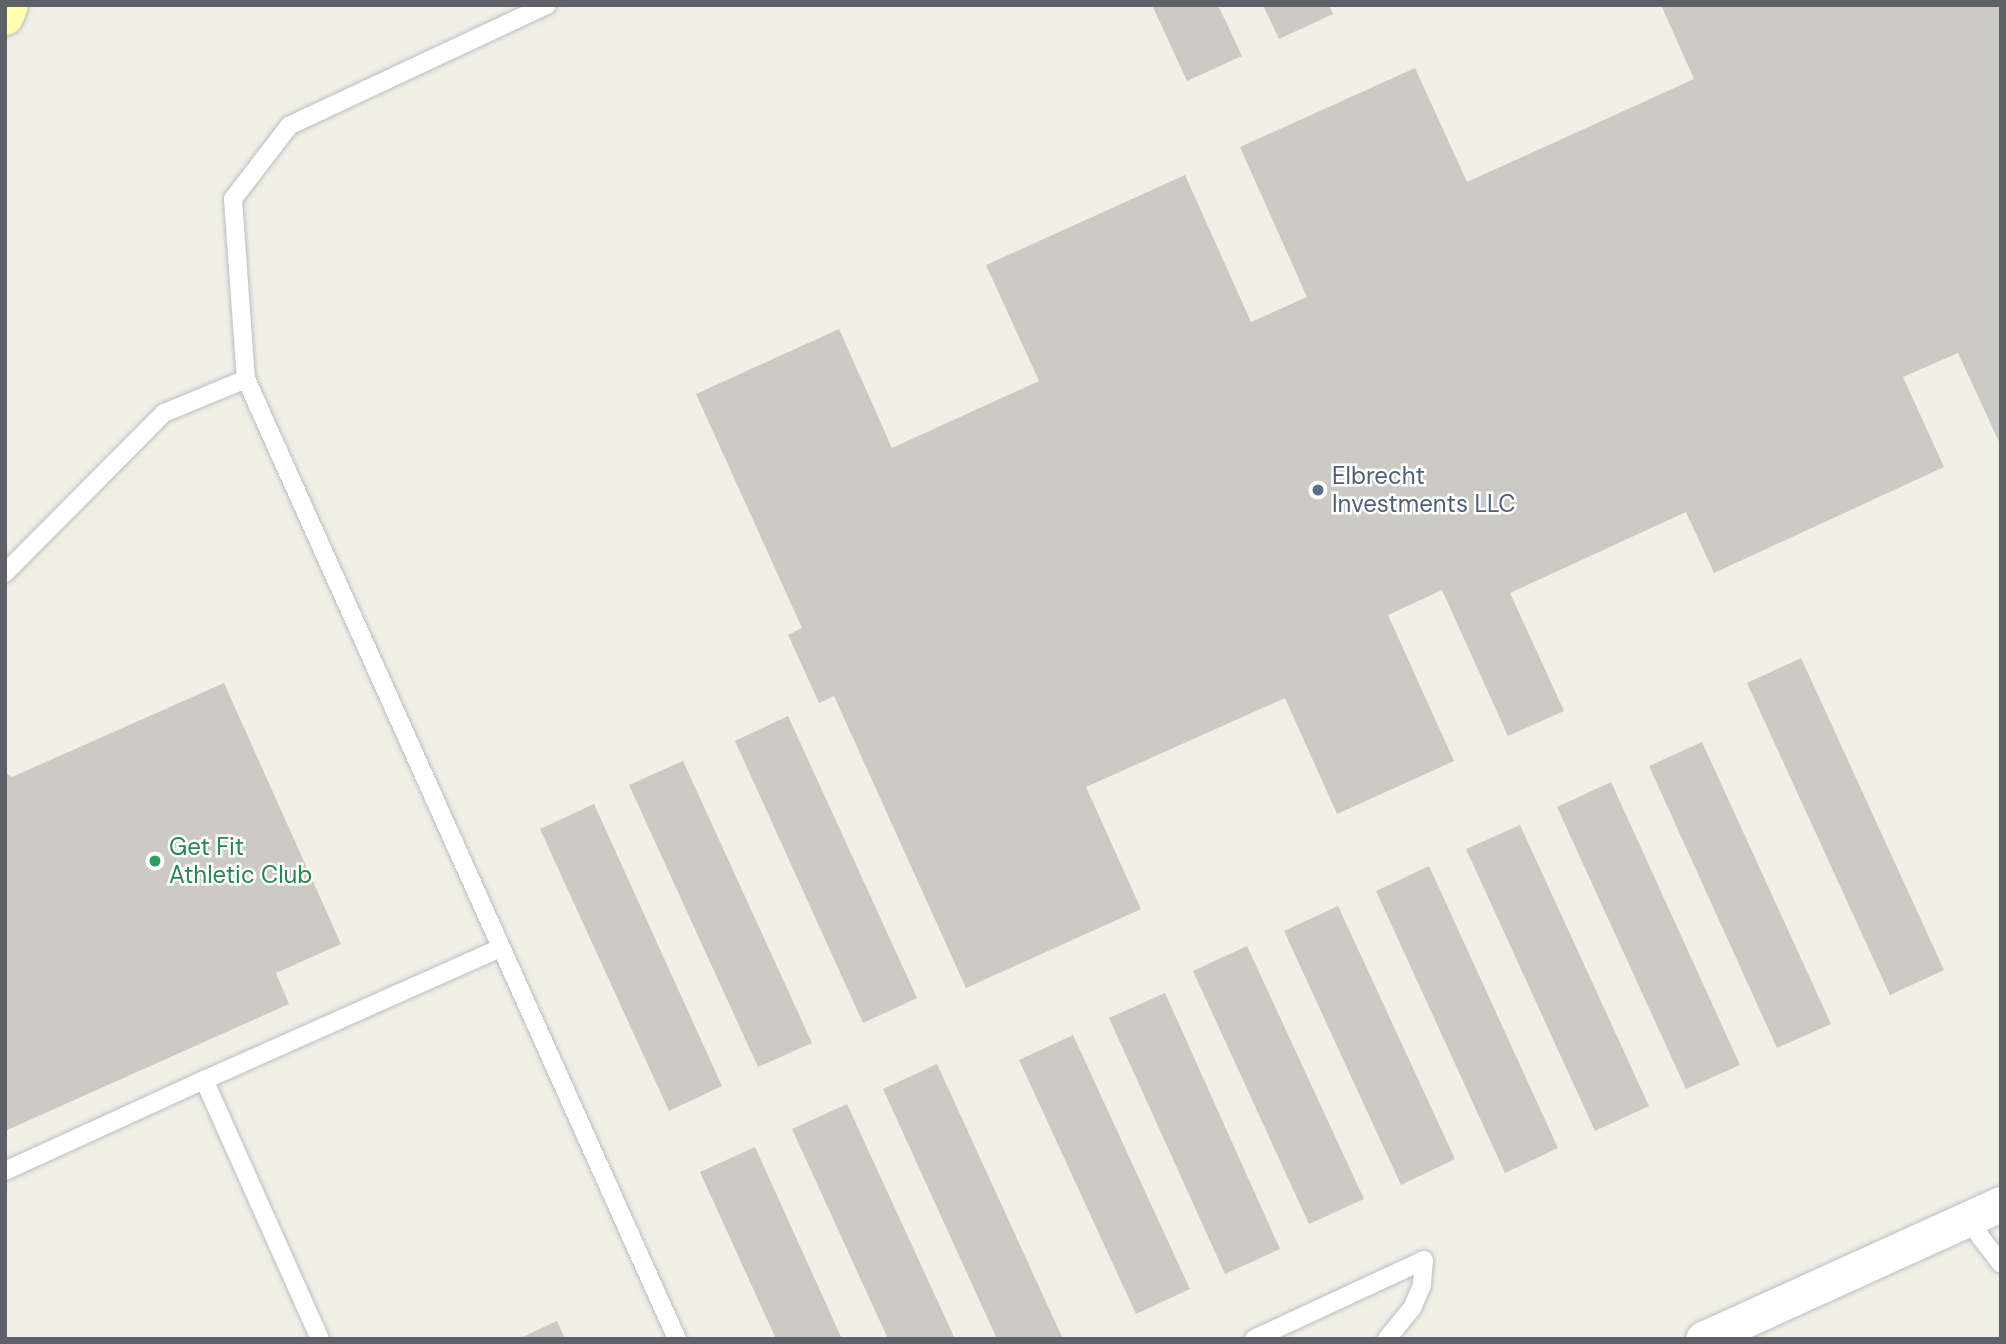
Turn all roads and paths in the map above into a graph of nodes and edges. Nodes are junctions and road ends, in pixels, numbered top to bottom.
1 (9, 5) edge
2 (547, 5) edge
3 (5, 16) edge
4 (246, 379) junction
5 (5, 573) edge
6 (501, 948) junction
7 (204, 1080) junction
8 (5, 1171) edge
9 (2001, 1204) edge
10 (1966, 1219) junction
11 (2001, 1264) edge
12 (320, 1339) edge
13 (677, 1339) edge
14 (1254, 1339) edge
15 (1387, 1339) edge
16 (1703, 1339) edge

1 - 3 main road
2 - 4 lane
4 - 5 lane
4 - 6 lane
6 - 7 lane
6 - 13 lane
7 - 8 lane
7 - 12 lane
9 - 10 street
10 - 11 lane
10 - 16 street
14 - 15 lane

